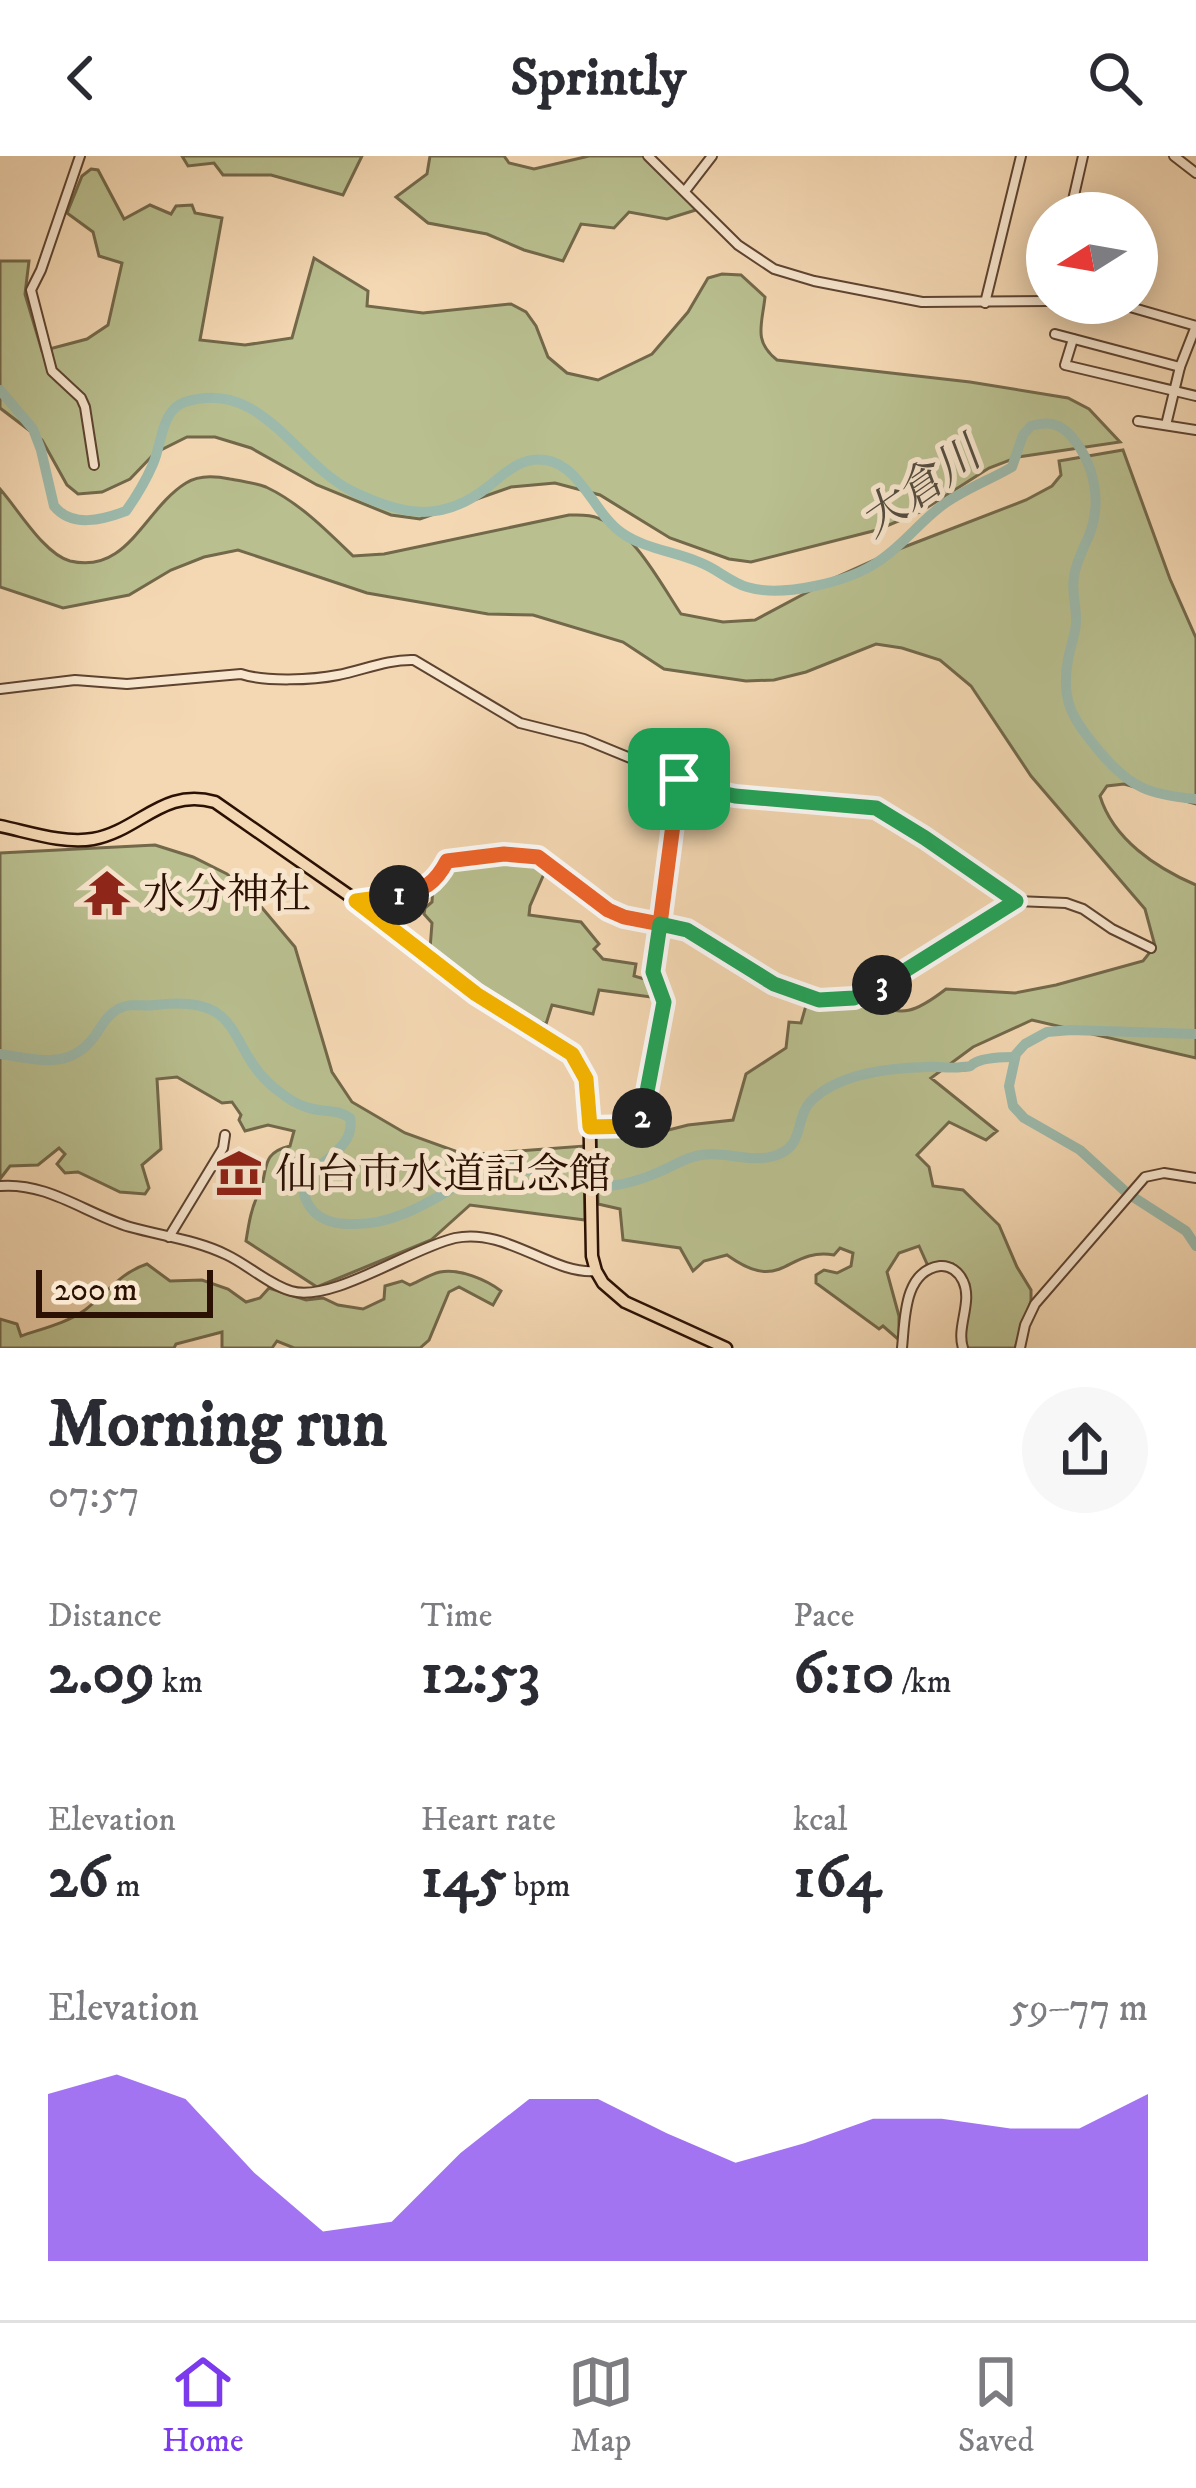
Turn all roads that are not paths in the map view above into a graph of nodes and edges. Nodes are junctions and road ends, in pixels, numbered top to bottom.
1 (80, 156) edge
2 (648, 156) edge
3 (712, 156) edge
4 (1021, 156) edge
5 (1083, 156) edge
6 (1174, 156) edge
7 (1196, 173) edge
8 (685, 191) junction
9 (1075, 192) edge
10 (1026, 302) edge
11 (985, 303) junction
12 (1158, 315) edge
13 (1196, 326) edge
14 (1055, 334) dead end
15 (1073, 340) junction
16 (1180, 367) junction
17 (1174, 391) junction
18 (1196, 396) edge
19 (1138, 421) dead end
20 (1166, 425) junction
21 (1196, 430) edge
22 (94, 465) dead end
23 (0, 689) edge
24 (679, 779) junction
25 (0, 826) edge
26 (356, 901) junction
27 (1016, 901) junction
28 (660, 924) junction
29 (1151, 948) dead end
30 (590, 1127) junction
31 (225, 1136) dead end
32 (1196, 1178) edge
33 (0, 1186) edge
34 (170, 1237) junction
35 (596, 1271) junction
36 (726, 1348) edge
37 (902, 1348) edge
38 (964, 1348) edge
39 (1020, 1348) edge

1 - 22 street
2 - 8 street
3 - 8 street
4 - 11 street
5 - 9 street
6 - 7 street
8 - 11 street
10 - 11 street
12 - 13 street
13 - 16 street
14 - 15 street
15 - 16 street
15 - 17 street
16 - 17 street
17 - 18 street
17 - 20 street
19 - 20 street
20 - 21 street
23 - 24 street
24 - 27 street
24 - 28 street
25 - 26 main road
26 - 28 street
26 - 30 main road
27 - 28 street
27 - 29 street
28 - 30 street
30 - 35 main road
31 - 34 street
32 - 39 street
33 - 34 street
34 - 35 street
35 - 36 main road
37 - 38 street

